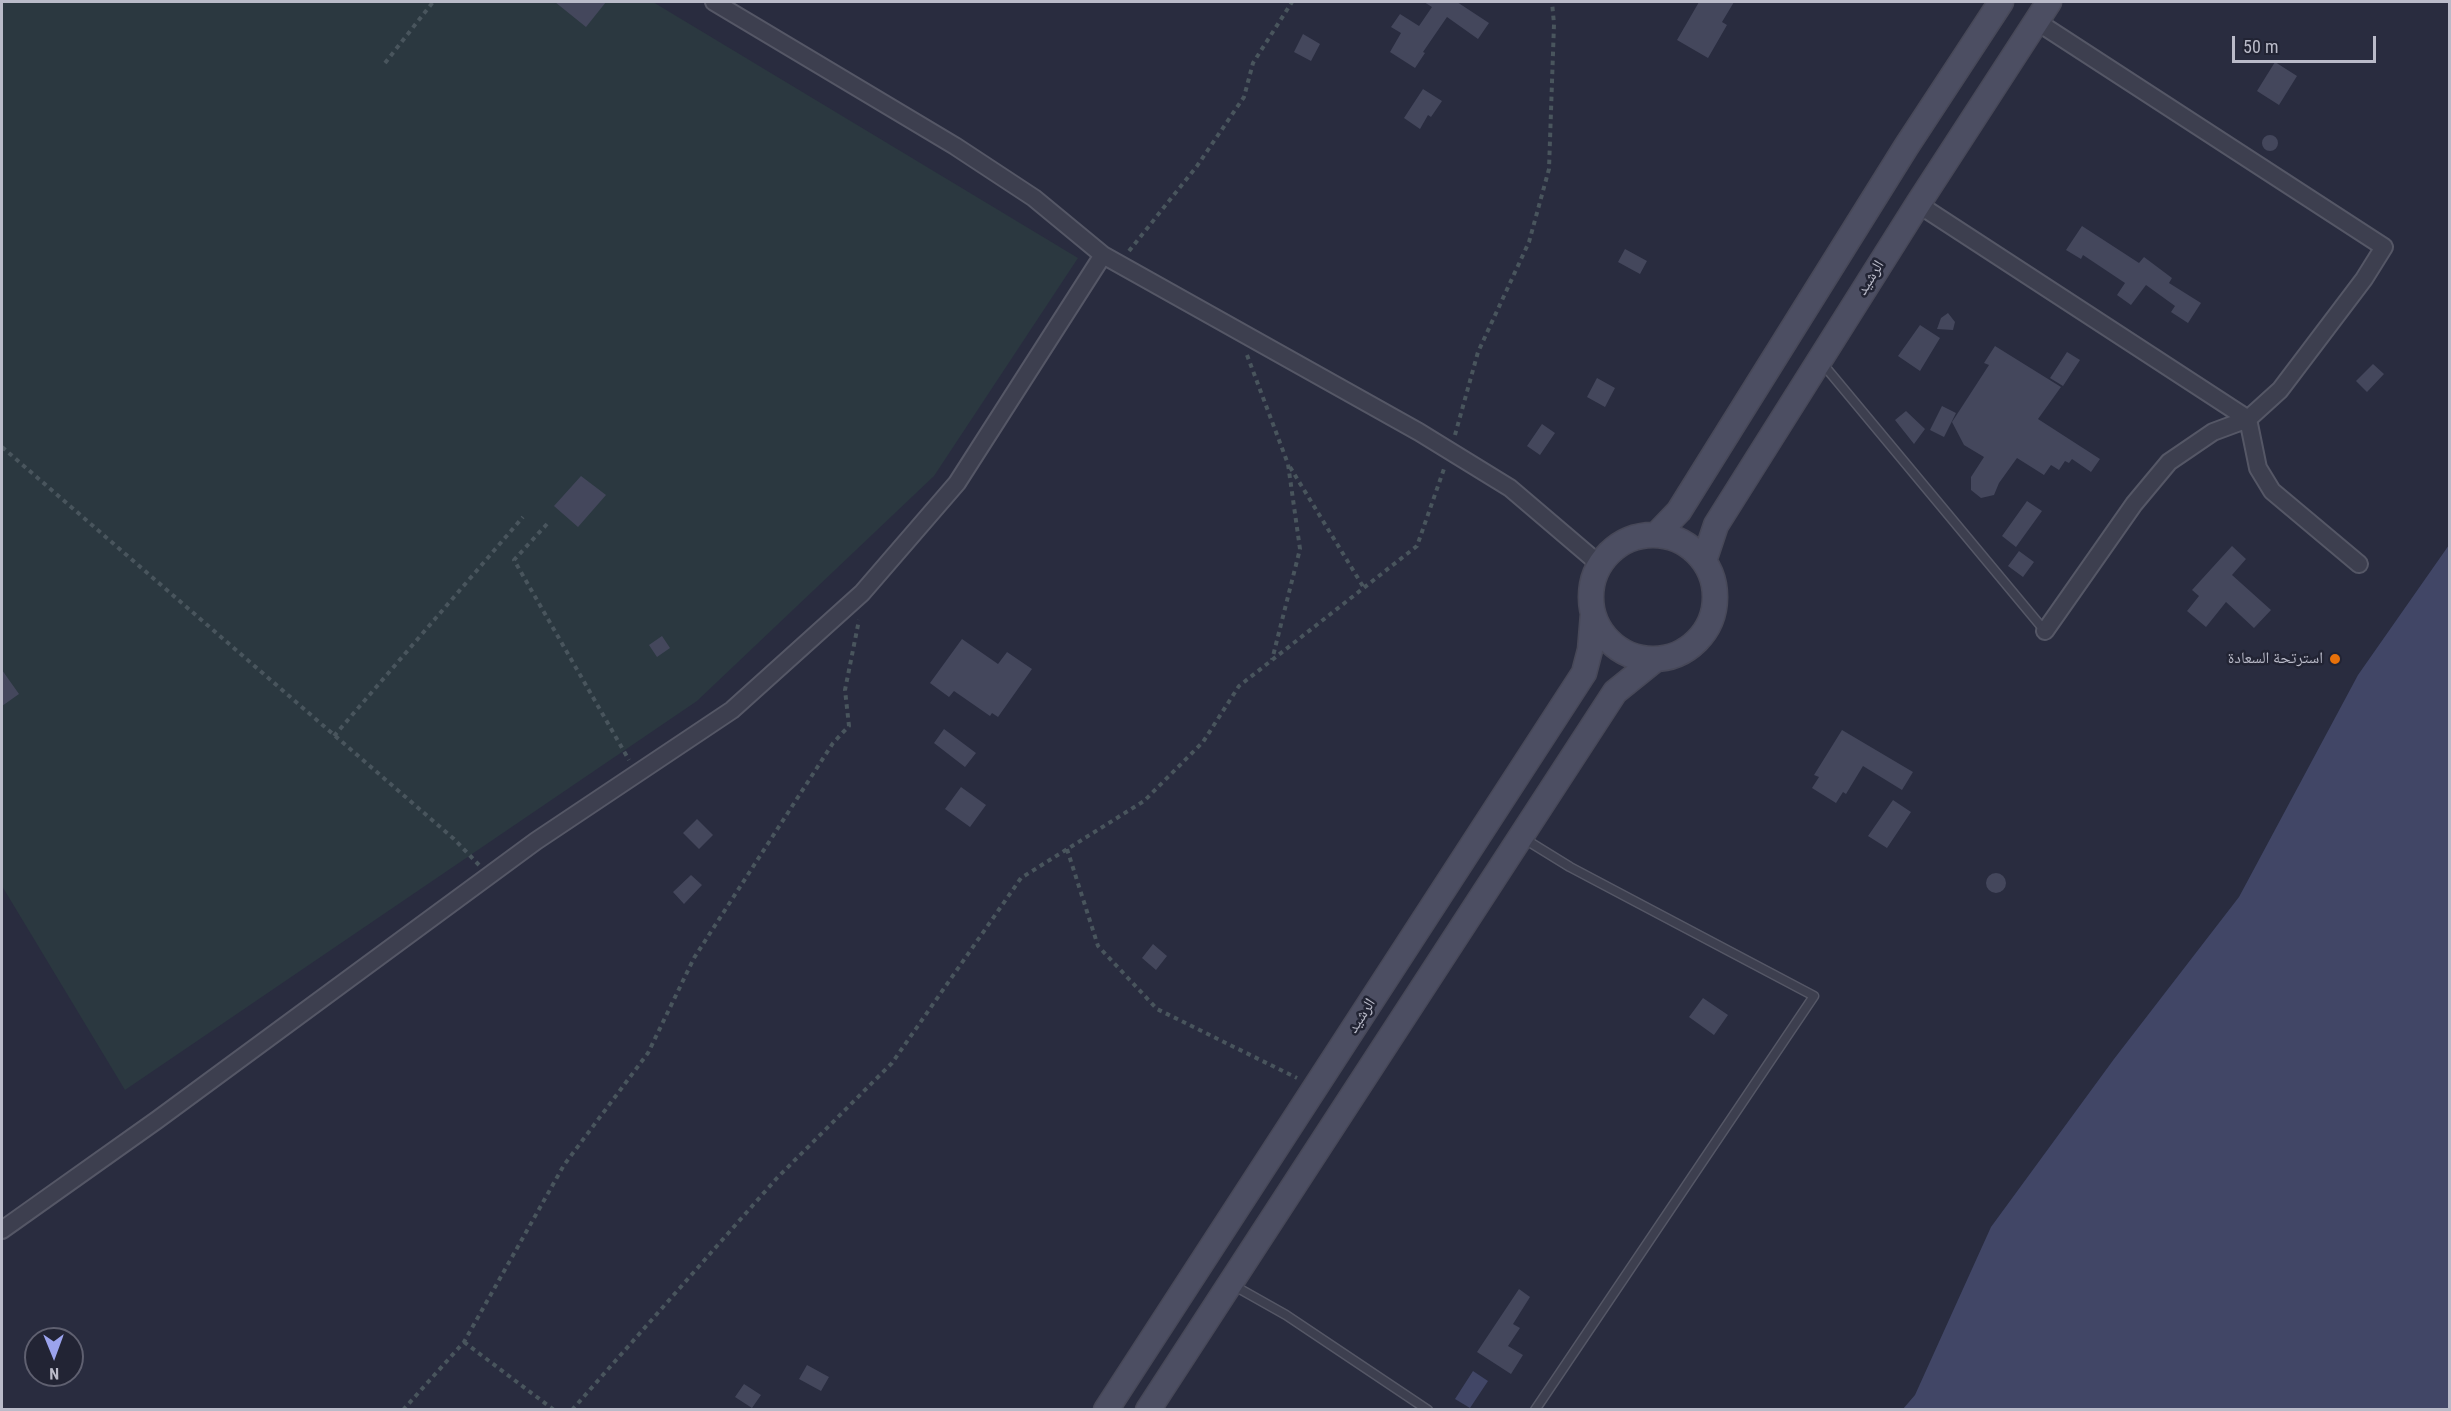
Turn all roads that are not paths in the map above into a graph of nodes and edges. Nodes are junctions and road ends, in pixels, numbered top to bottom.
1 (714, 2) edge
2 (2001, 2) edge
3 (2043, 11) edge
4 (1918, 204) junction
5 (1103, 255) junction
6 (1819, 361) junction
7 (2248, 419) junction
8 (1656, 535) junction
9 (1704, 561) junction
10 (1598, 563) junction
11 (2359, 564) dead end
12 (1593, 614) junction
13 (2045, 631) joint
14 (1656, 658) junction
15 (1521, 837) junction
16 (2, 1230) edge
17 (1230, 1284) junction
18 (1106, 1410) edge
19 (1148, 1410) edge
20 (1428, 1410) edge
21 (1535, 1410) edge

1 - 5 street
2 - 8 street
3 - 4 street, الرشيد
3 - 7 street
4 - 6 street, الرشيد
4 - 7 street
5 - 10 street
5 - 16 street
6 - 9 street, الرشيد
6 - 13 lane
7 - 11 street
7 - 13 street
8 - 9 street
8 - 10 street
9 - 14 street
10 - 12 street
12 - 14 street
12 - 18 street, الرشيد
14 - 15 street
15 - 17 street
15 - 21 lane
17 - 19 street
17 - 20 lane

